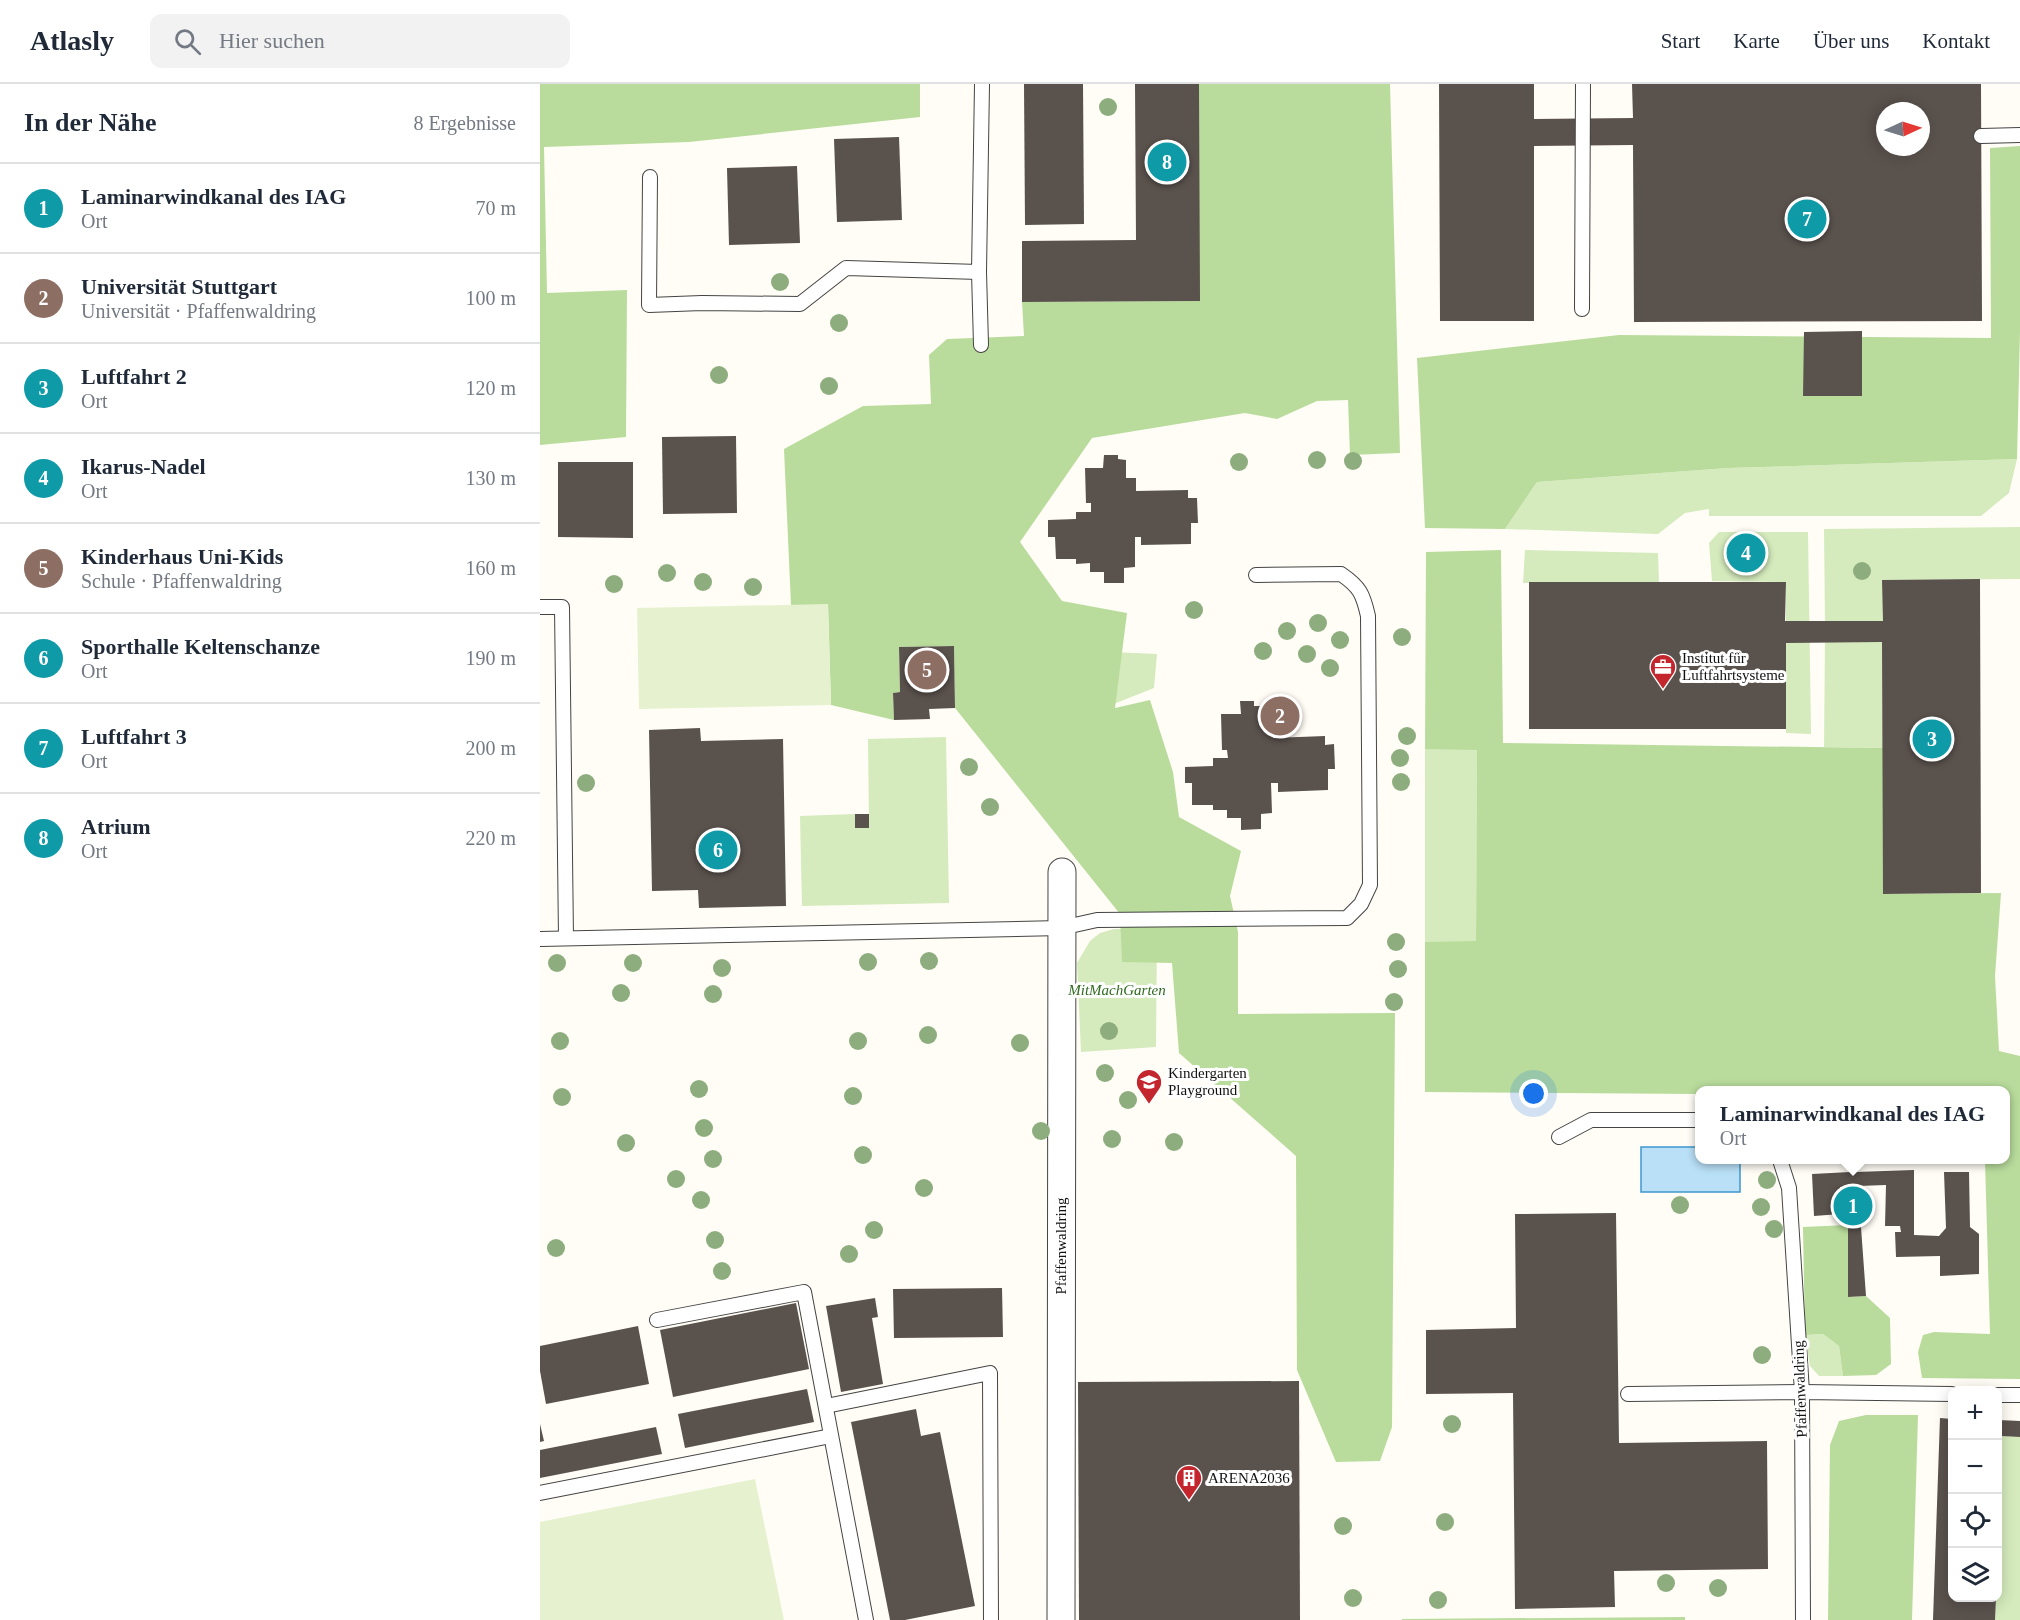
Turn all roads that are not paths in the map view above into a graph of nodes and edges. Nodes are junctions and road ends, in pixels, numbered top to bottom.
1 (982, 84) edge
2 (1583, 84) edge
3 (2020, 135) edge
4 (1981, 136) dead end
5 (650, 177) dead end
6 (979, 272) junction
7 (1582, 309) dead end
8 (981, 345) dead end
9 (1256, 575) dead end
10 (540, 607) edge
11 (1062, 872) dead end
12 (1061, 928) junction
13 (566, 938) junction
14 (540, 939) edge
15 (1695, 1120) edge
16 (1559, 1137) dead end
17 (1781, 1164) edge
18 (657, 1320) dead end
19 (1802, 1392) junction
20 (1628, 1394) dead end
21 (1948, 1394) edge
22 (2002, 1395) edge
23 (2020, 1395) edge
24 (826, 1406) junction
25 (831, 1436) junction
26 (540, 1493) edge
27 (866, 1620) edge
28 (991, 1620) edge
29 (1061, 1620) edge
30 (1803, 1620) edge

1 - 6 lane
2 - 7 lane
3 - 4 lane
5 - 6 lane
6 - 8 lane
9 - 12 lane
10 - 13 lane
11 - 12 street, Pfaffenwaldring
12 - 13 lane
12 - 29 street, Pfaffenwaldring
13 - 14 lane
15 - 16 lane
17 - 19 lane, Pfaffenwaldring
18 - 24 lane
19 - 20 lane
19 - 21 lane
19 - 30 lane, Pfaffenwaldring
22 - 23 lane
24 - 25 lane
24 - 28 lane
25 - 26 lane
25 - 27 lane

